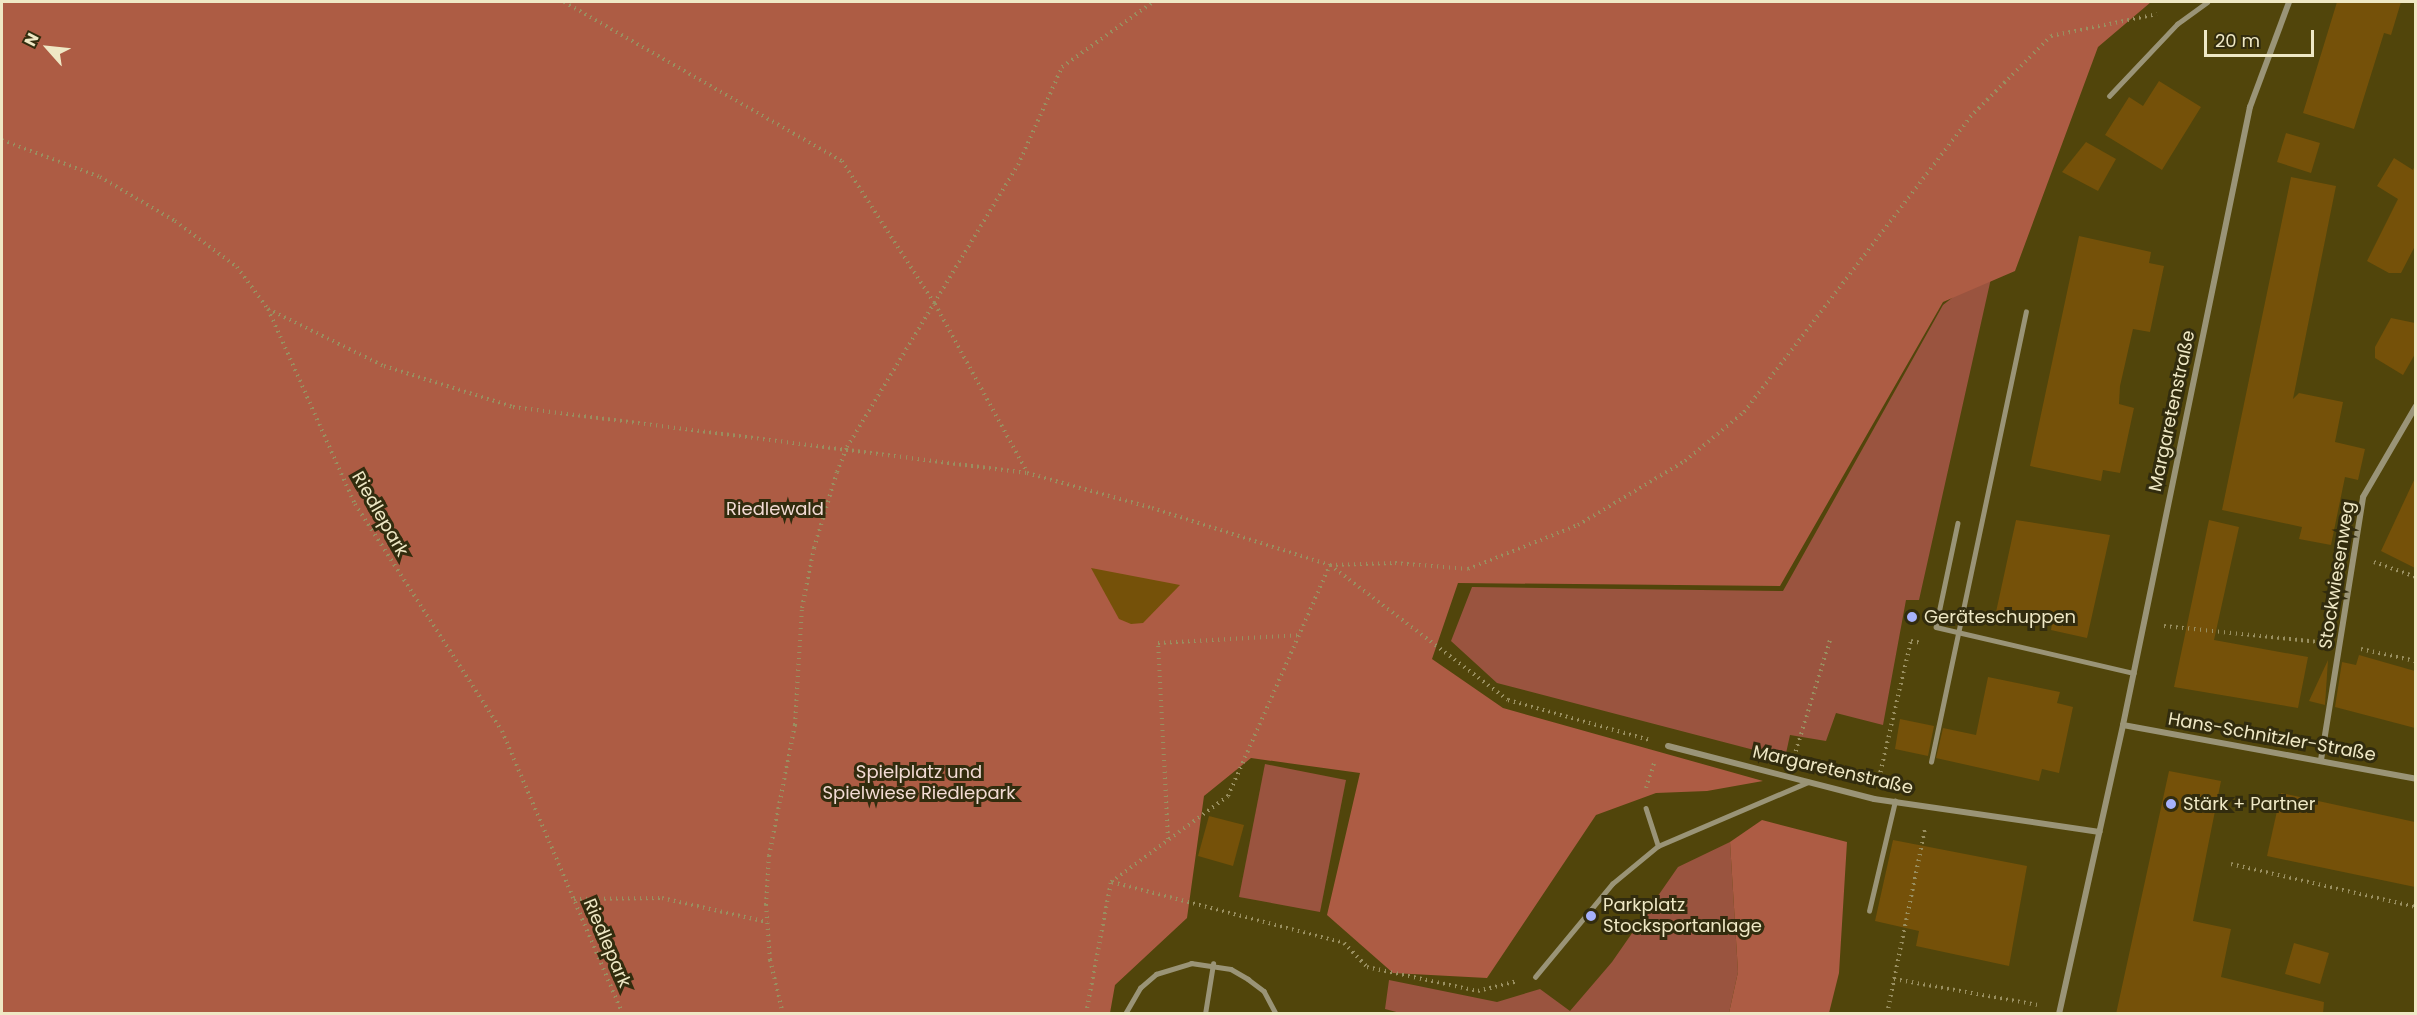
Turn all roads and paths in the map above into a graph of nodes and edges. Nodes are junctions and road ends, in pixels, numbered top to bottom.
1 (564, 2) edge
2 (1153, 2) edge
3 (2207, 2) edge
4 (2289, 2) edge
5 (2165, 12) dead end
6 (2109, 96) dead end
7 (2, 140) edge
8 (935, 304) junction
9 (268, 309) junction
10 (2026, 312) dead end
11 (2415, 406) edge
12 (847, 447) junction
13 (1027, 473) junction
14 (1958, 524) dead end
15 (2355, 555) junction
16 (1330, 565) junction
17 (2415, 577) edge
18 (2143, 624) junction
19 (1961, 634) junction
20 (1299, 635) junction
21 (1830, 640) dead end
22 (2342, 645) junction
23 (1955, 649) junction
24 (2415, 661) edge
25 (2134, 673) junction
26 (2123, 725) junction
27 (1799, 737) dead end
28 (1668, 746) junction
29 (2321, 760) junction
30 (1931, 762) dead end
31 (2415, 779) edge
32 (1808, 782) junction
33 (1874, 799) junction
34 (1895, 801) junction
35 (1929, 807) junction
36 (1646, 808) joint
37 (2100, 832) junction
38 (1168, 840) junction
39 (1658, 846) junction
40 (2231, 864) dead end
41 (1111, 882) junction
42 (574, 899) junction
43 (2415, 907) edge
44 (1869, 911) dead end
45 (767, 922) junction
46 (1213, 964) junction
47 (1536, 977) joint
48 (1894, 979) junction
49 (2059, 1011) edge
50 (623, 1014) edge
51 (783, 1014) edge
52 (1086, 1014) edge
53 (1125, 1014) edge
54 (1205, 1014) edge
55 (1276, 1014) edge
56 (1887, 1014) edge

1 - 8 path
2 - 8 path
3 - 6 lane
4 - 18 street, Margaretenstraße
5 - 16 path
7 - 9 path, Riedlepark
8 - 12 path
8 - 13 path
9 - 12 path
9 - 42 path, Riedlepark
10 - 19 lane
11 - 15 street, Stockwiesenweg
12 - 13 path
12 - 45 path
13 - 16 path
14 - 19 lane
15 - 17 path
15 - 22 street, Stockwiesenweg
16 - 20 path
16 - 28 path
18 - 22 path
18 - 25 street, Margaretenstraße
19 - 23 lane
19 - 25 lane
20 - 38 path
20 - 38 path
21 - 27 path
22 - 24 path
22 - 29 street, Stockwiesenweg
23 - 30 lane
23 - 33 path
25 - 26 street, Margaretenstraße
26 - 29 street, Hans-Schnitzler-Straße
26 - 37 street, Margaretenstraße
28 - 32 street, Margaretenstraße
28 - 36 path
29 - 31 street, Hans-Schnitzler-Straße
32 - 33 street, Margaretenstraße
32 - 39 lane
33 - 34 street, Margaretenstraße
34 - 35 street, Margaretenstraße
34 - 44 lane
35 - 37 street, Margaretenstraße
35 - 48 path
36 - 39 lane
37 - 49 street, Margaretenstraße
38 - 41 path
39 - 47 lane
40 - 43 path
41 - 47 path
41 - 52 path
42 - 45 path
42 - 50 path, Riedlepark
45 - 51 path
46 - 53 lane
46 - 54 lane
46 - 55 lane
48 - 49 path
48 - 56 path

